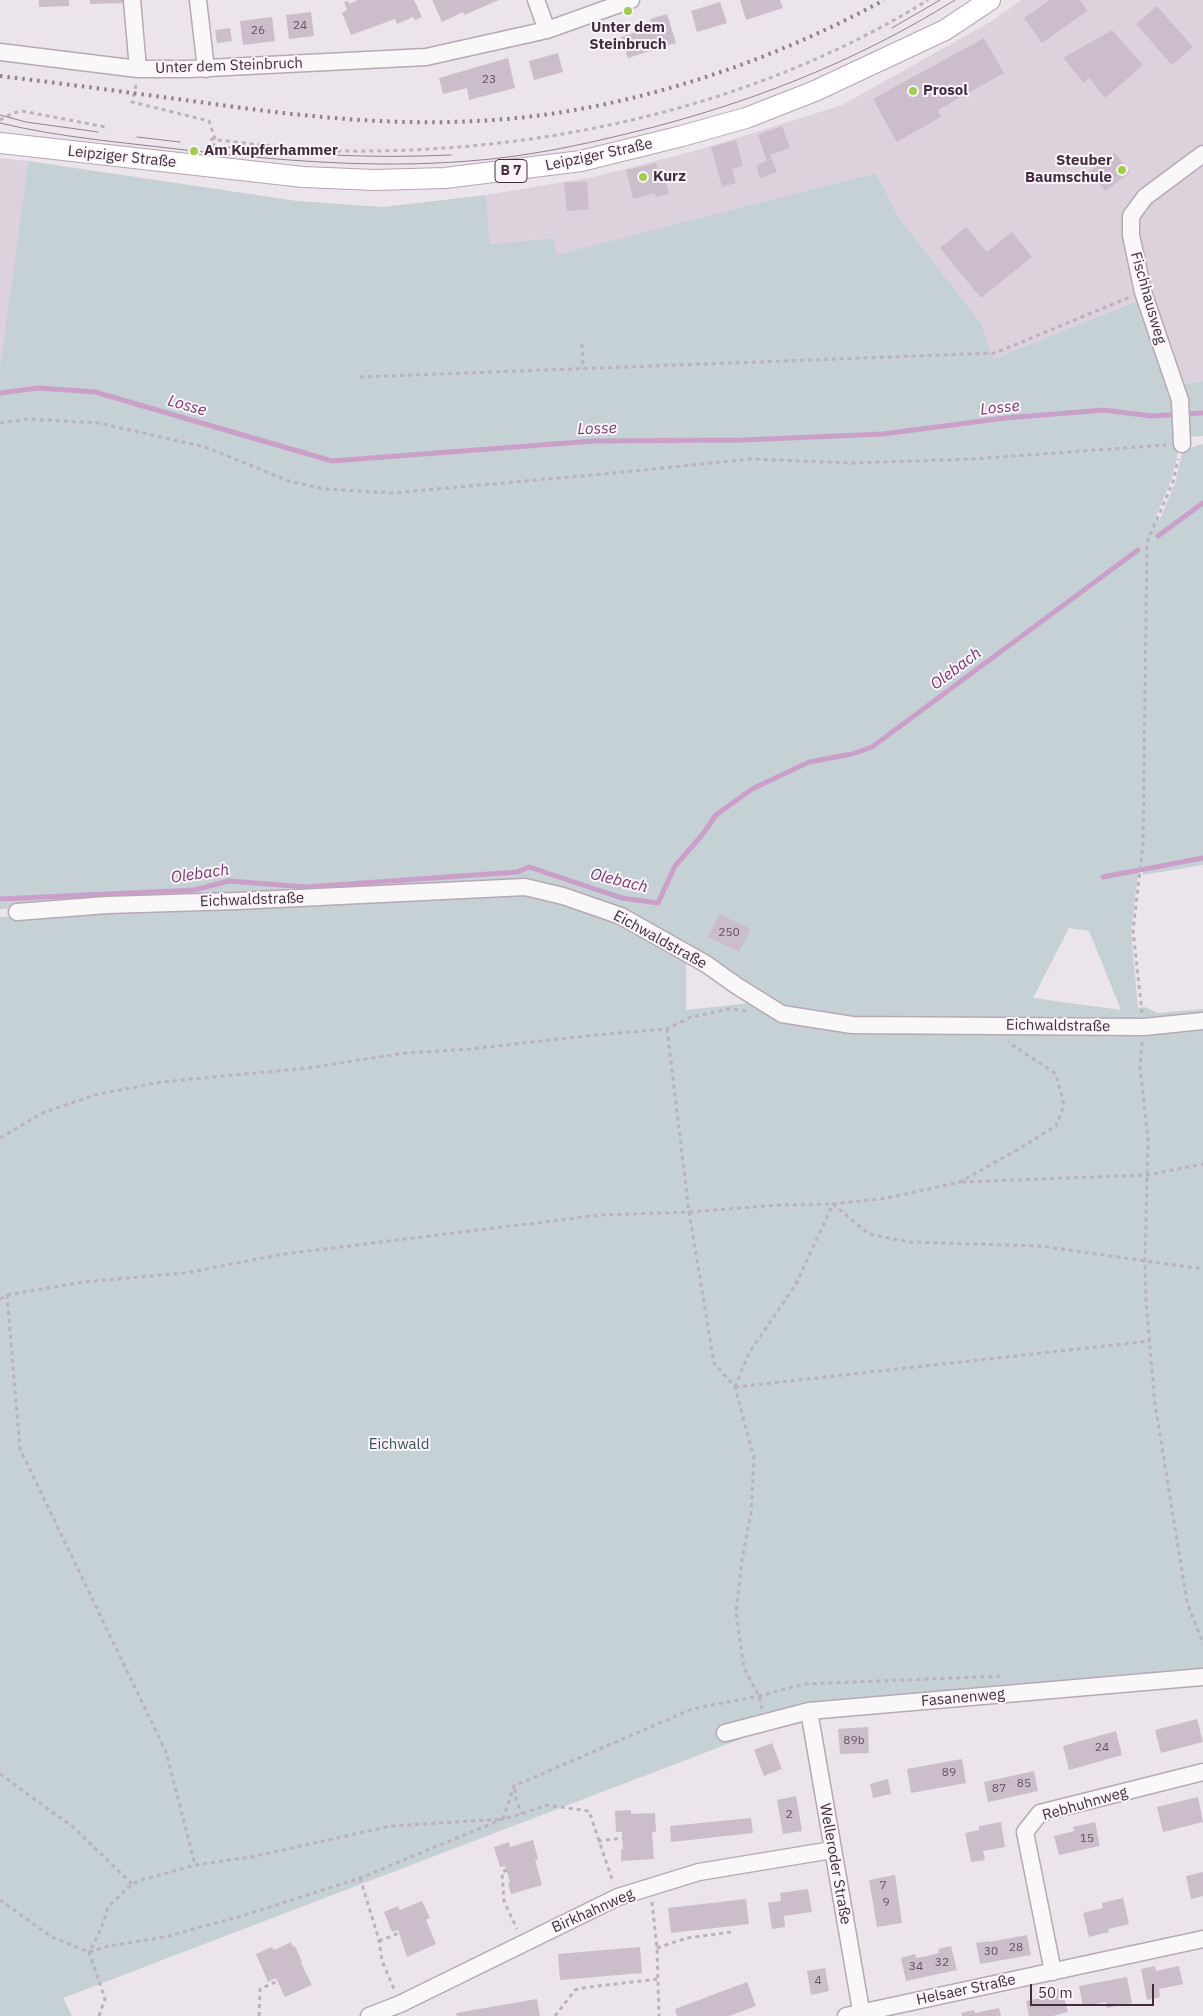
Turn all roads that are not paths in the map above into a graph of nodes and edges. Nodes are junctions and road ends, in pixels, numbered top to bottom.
1 (132, 0) edge
2 (198, 0) edge
3 (536, 0) edge
4 (630, 0) edge
5 (990, 0) edge
6 (547, 30) junction
7 (0, 52) edge
8 (138, 69) junction
9 (206, 69) junction
10 (0, 143) edge
11 (1203, 154) edge
12 (1182, 444) road end
13 (17, 912) dead end
14 (1203, 1021) edge
15 (1203, 1677) edge
16 (808, 1711) junction
17 (725, 1733) dead end
18 (1203, 1772) edge
19 (832, 1850) junction
20 (1203, 1939) edge
21 (1053, 1972) junction
22 (857, 2015) edge
23 (369, 2016) edge

1 - 8 street
2 - 9 street
3 - 6 street
4 - 6 street, Unter dem Steinbruch
5 - 10 main road, Leipziger Straße / B 7
6 - 9 street, Unter dem Steinbruch
7 - 8 street, Unter dem Steinbruch
8 - 9 street, Unter dem Steinbruch
11 - 12 street, Fischhausweg
13 - 14 street, Eichwaldstraße
15 - 16 street, Fasanenweg
16 - 17 street, Fasanenweg
16 - 19 street, Welleroder Straße
18 - 21 street, Rebhuhnweg
19 - 22 street, Welleroder Straße
19 - 23 street, Birkhahnweg
20 - 21 street, Helsaer Straße
21 - 22 street, Helsaer Straße

